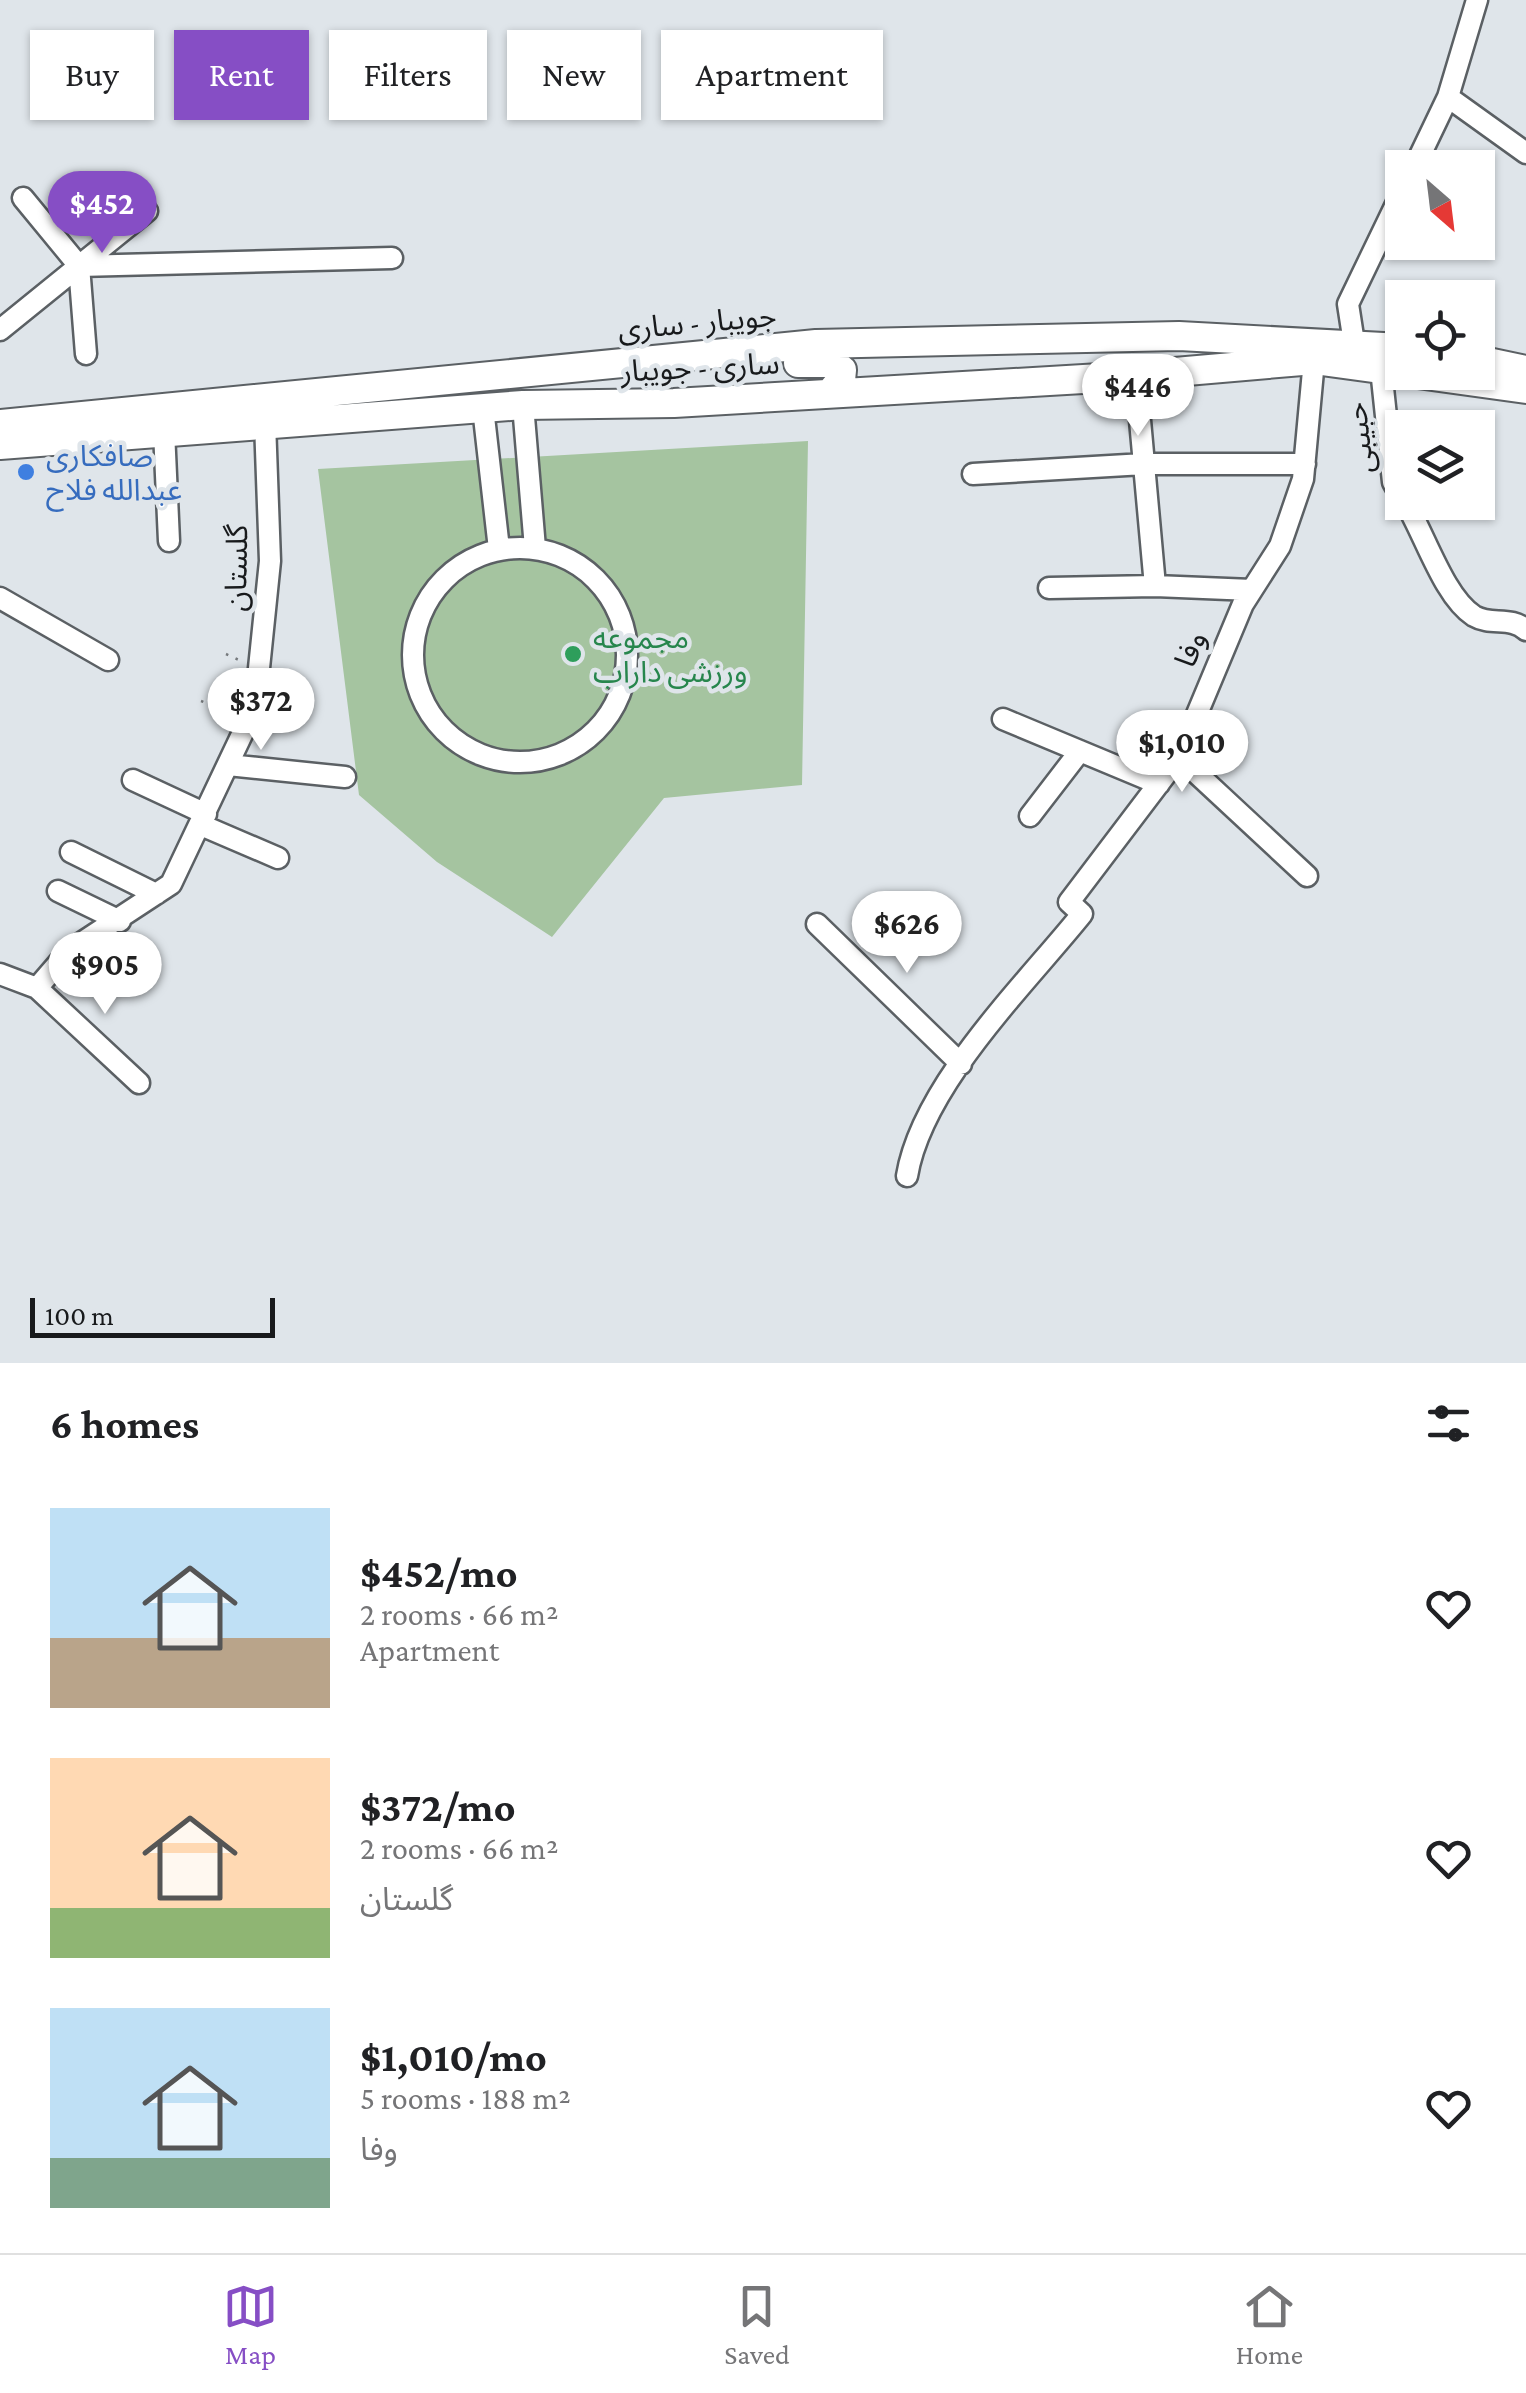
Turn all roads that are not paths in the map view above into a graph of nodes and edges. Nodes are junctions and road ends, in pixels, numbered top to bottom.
1 (1478, 0) edge
2 (1448, 98) junction
3 (1423, 150) edge
4 (1526, 153) edge
5 (23, 198) dead end
6 (146, 211) dead end
7 (1385, 227) edge
8 (392, 258) dead end
9 (79, 266) junction
10 (0, 330) edge
11 (916, 341) junction
12 (1354, 344) junction
13 (1385, 347) edge
14 (86, 354) dead end
15 (1314, 360) junction
16 (604, 364) junction
17 (1495, 364) edge
18 (1385, 370) edge
19 (1526, 370) edge
20 (1136, 376) junction
21 (1034, 382) junction
22 (1495, 385) edge
23 (1526, 390) edge
24 (830, 393) junction
25 (523, 405) junction
26 (484, 408) junction
27 (264, 422) junction
28 (0, 424) edge
29 (164, 431) junction
30 (0, 445) edge
31 (1144, 464) junction
32 (1305, 464) junction
33 (973, 474) dead end
34 (1414, 520) edge
35 (169, 541) dead end
36 (535, 548) junction
37 (498, 550) junction
38 (1155, 586) junction
39 (1049, 588) dead end
40 (1252, 590) junction
41 (0, 598) edge
42 (1526, 630) edge
43 (108, 660) dead end
44 (1003, 720) dead end
45 (1080, 752) junction
46 (1179, 757) junction
47 (228, 765) junction
48 (345, 777) dead end
49 (133, 780) dead end
50 (1159, 784) junction
51 (1030, 816) dead end
52 (203, 819) junction
53 (71, 852) dead end
54 (278, 858) dead end
55 (1307, 876) dead end
56 (58, 891) dead end
57 (156, 894) junction
58 (120, 921) junction
59 (817, 924) dead end
60 (0, 974) edge
61 (37, 988) junction
62 (961, 1064) junction
63 (139, 1083) dead end
64 (907, 1176) dead end

1 - 2 street
2 - 3 street
2 - 4 street
5 - 9 street
6 - 9 street
7 - 12 street
8 - 9 street
9 - 10 street
9 - 14 street
11 - 12 highway, جویبار - ساری
11 - 16 highway, جویبار - ساری
11 - 21 highway
12 - 13 highway, جویبار - ساری
15 - 18 highway, ساری - جویبار
15 - 20 highway, ساری - جویبار
15 - 32 street, وفا
16 - 24 highway
16 - 28 highway, جویبار - ساری
17 - 19 highway
20 - 21 highway, ساری - جویبار
20 - 31 street
21 - 24 highway, ساری - جویبار
22 - 23 highway, ساری - جویبار
24 - 25 highway, ساری - جویبار
25 - 26 highway, ساری - جویبار
25 - 36 street
26 - 27 highway, ساری - جویبار
26 - 37 street
27 - 29 highway, ساری - جویبار
27 - 47 street, گلستان
29 - 30 highway, ساری - جویبار
29 - 35 street
31 - 32 street
31 - 33 street
31 - 38 street
32 - 40 street, وفا
34 - 42 street, حبیبی
36 - 37 street
36 - 37 street
38 - 39 street
38 - 40 street
40 - 46 street, وفا
41 - 43 street
44 - 45 street
45 - 50 street
45 - 51 street
46 - 50 street, وفا
46 - 55 street
47 - 48 street
47 - 52 street, گلستان
49 - 52 street
50 - 62 street, وفا
52 - 54 street
52 - 57 street, گلستان
53 - 57 street
56 - 58 street
57 - 58 street, گلستان
58 - 61 street, گلستان
59 - 62 street
60 - 61 street
61 - 63 street
62 - 64 street, وفا

